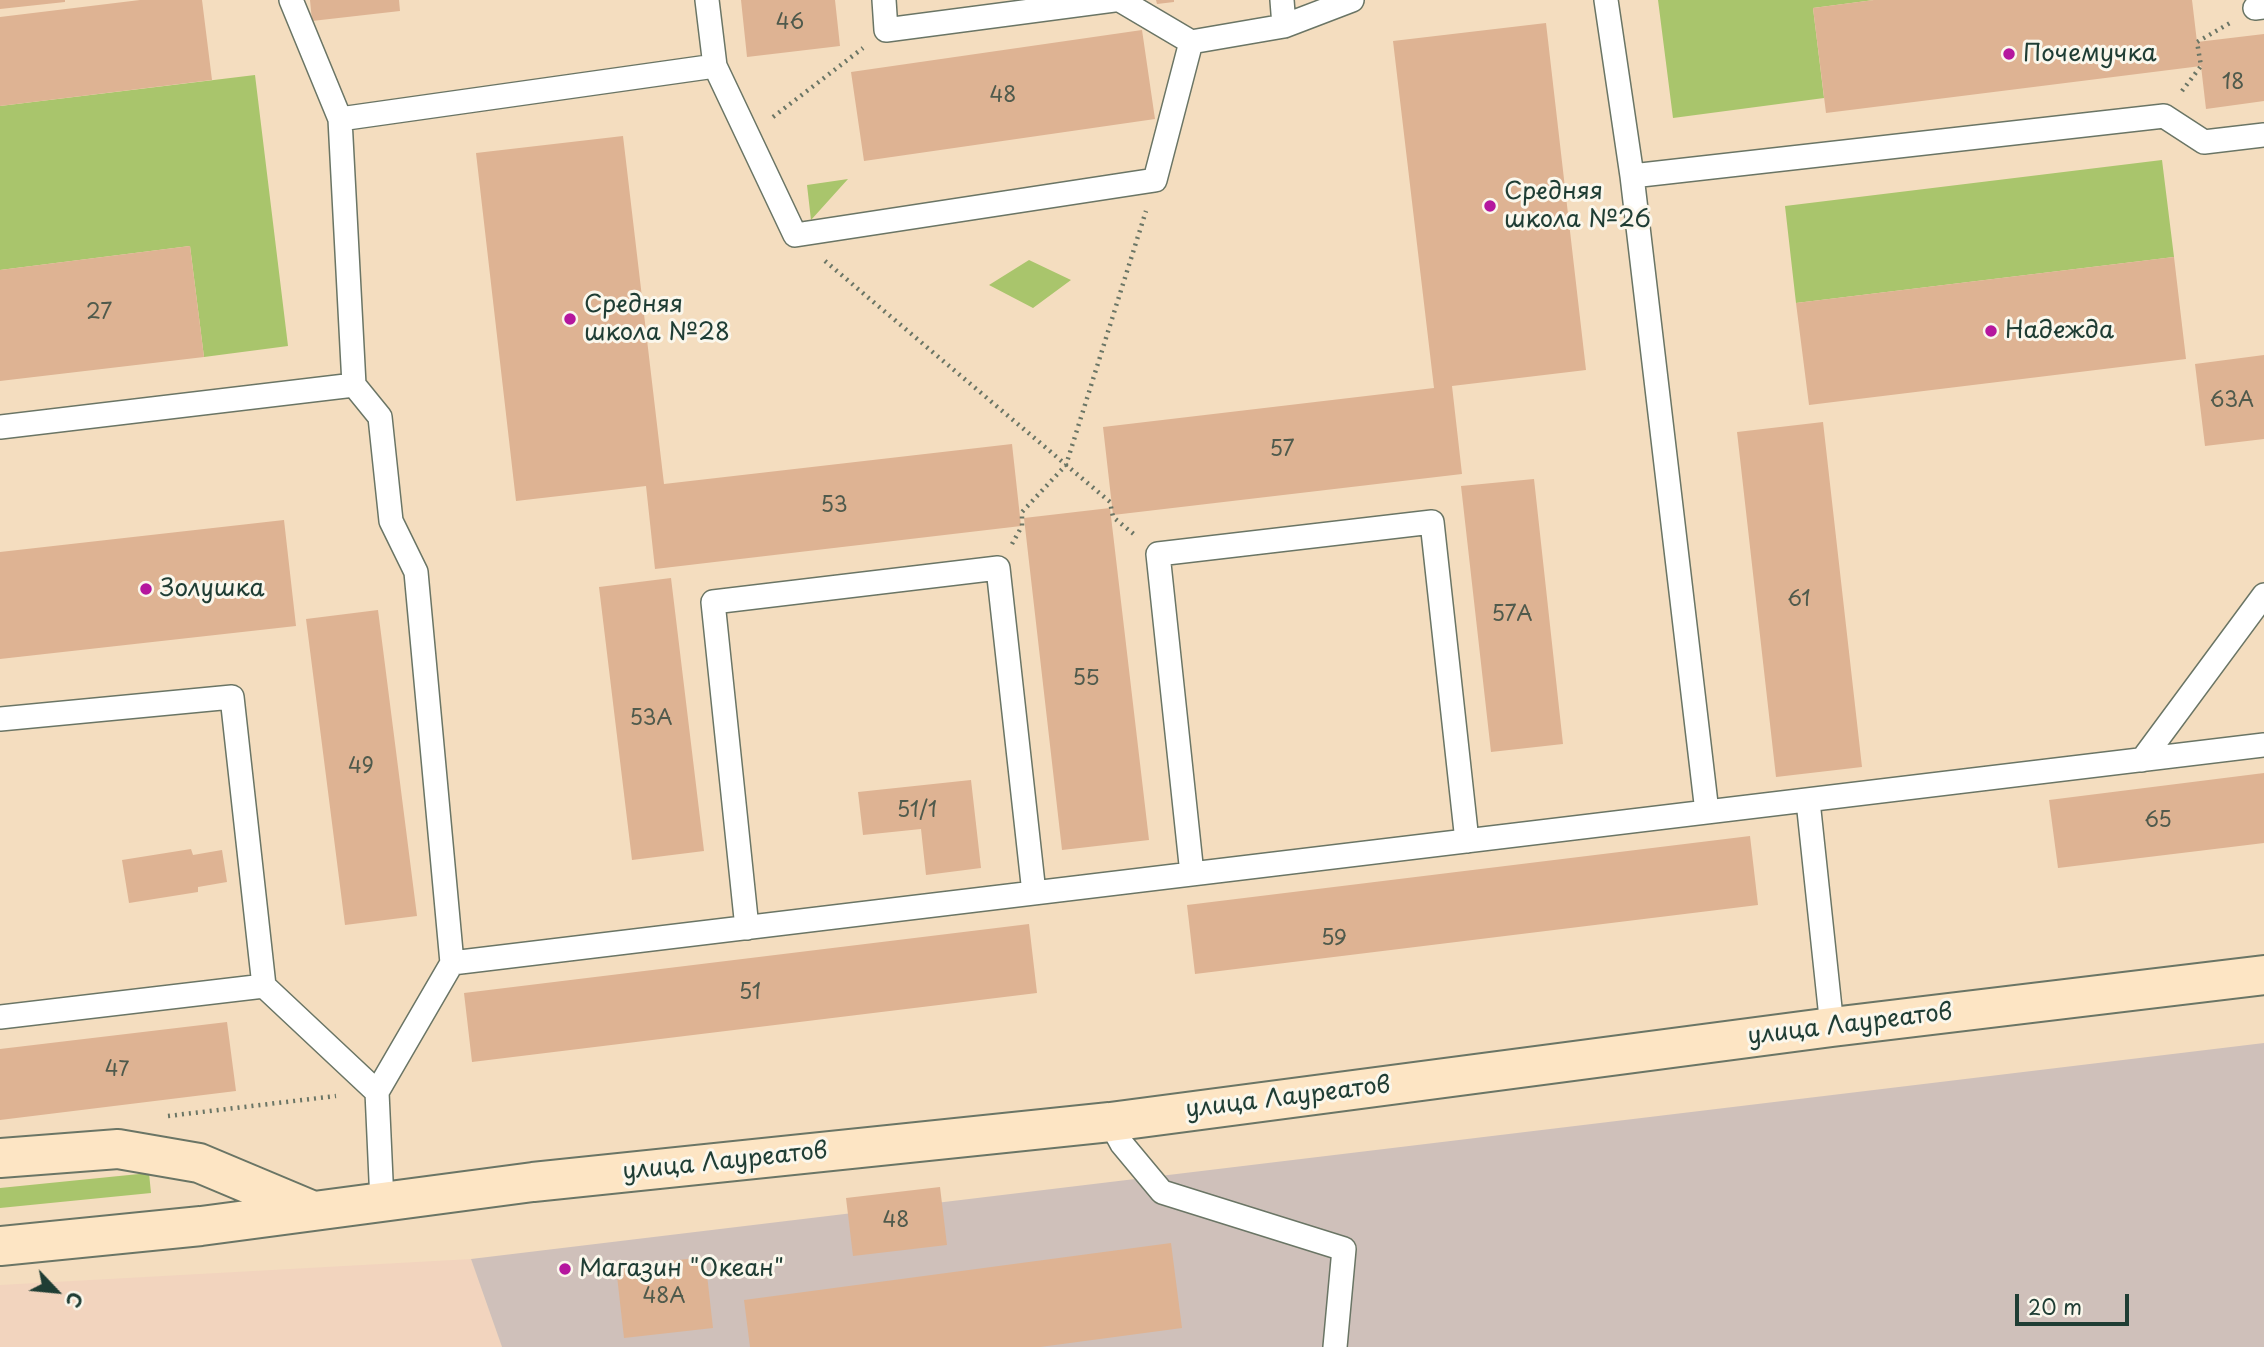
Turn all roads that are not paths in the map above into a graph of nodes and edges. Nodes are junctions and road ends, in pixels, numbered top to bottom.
1 (291, 0) edge
2 (707, 0) edge
3 (884, 0) edge
4 (1117, 0) edge
5 (1282, 0) edge
6 (1352, 0) edge
7 (1606, 0) edge
8 (1284, 26) junction
9 (1191, 42) junction
10 (715, 66) junction
11 (340, 119) junction
12 (2264, 135) edge
13 (1632, 176) junction
14 (354, 384) junction
15 (0, 427) edge
16 (2264, 595) edge
17 (0, 719) edge
18 (2264, 745) edge
19 (2142, 760) junction
20 (1808, 801) junction
21 (1707, 812) junction
22 (1467, 841) junction
23 (1192, 874) junction
24 (1034, 893) junction
25 (747, 928) junction
26 (452, 963) junction
27 (2264, 975) edge
28 (264, 986) junction
29 (0, 1017) edge
30 (1832, 1027) junction
31 (377, 1091) junction
32 (1110, 1122) junction
33 (0, 1158) edge
34 (382, 1202) junction
35 (311, 1210) junction
36 (0, 1246) edge
37 (1335, 1347) edge

1 - 11 lane
2 - 10 lane
3 - 4 lane
4 - 9 lane
5 - 8 lane
6 - 8 lane
7 - 13 lane
8 - 9 lane
9 - 10 lane
10 - 11 lane
11 - 14 lane
12 - 13 lane
13 - 21 lane
14 - 15 lane
14 - 26 lane
16 - 19 lane
17 - 28 lane
18 - 19 lane
19 - 20 lane
20 - 21 lane
20 - 30 lane
21 - 22 lane
22 - 23 lane
22 - 23 lane
23 - 24 lane
24 - 25 lane
24 - 25 lane
25 - 26 lane
26 - 31 lane
27 - 30 street, улица Лауреатов
28 - 29 lane
28 - 31 lane
30 - 32 street, улица Лауреатов
31 - 34 lane
32 - 34 street, улица Лауреатов
32 - 37 lane
33 - 35 street, улица Лауреатов
34 - 35 street, улица Лауреатов
35 - 36 street, улица Лауреатов

